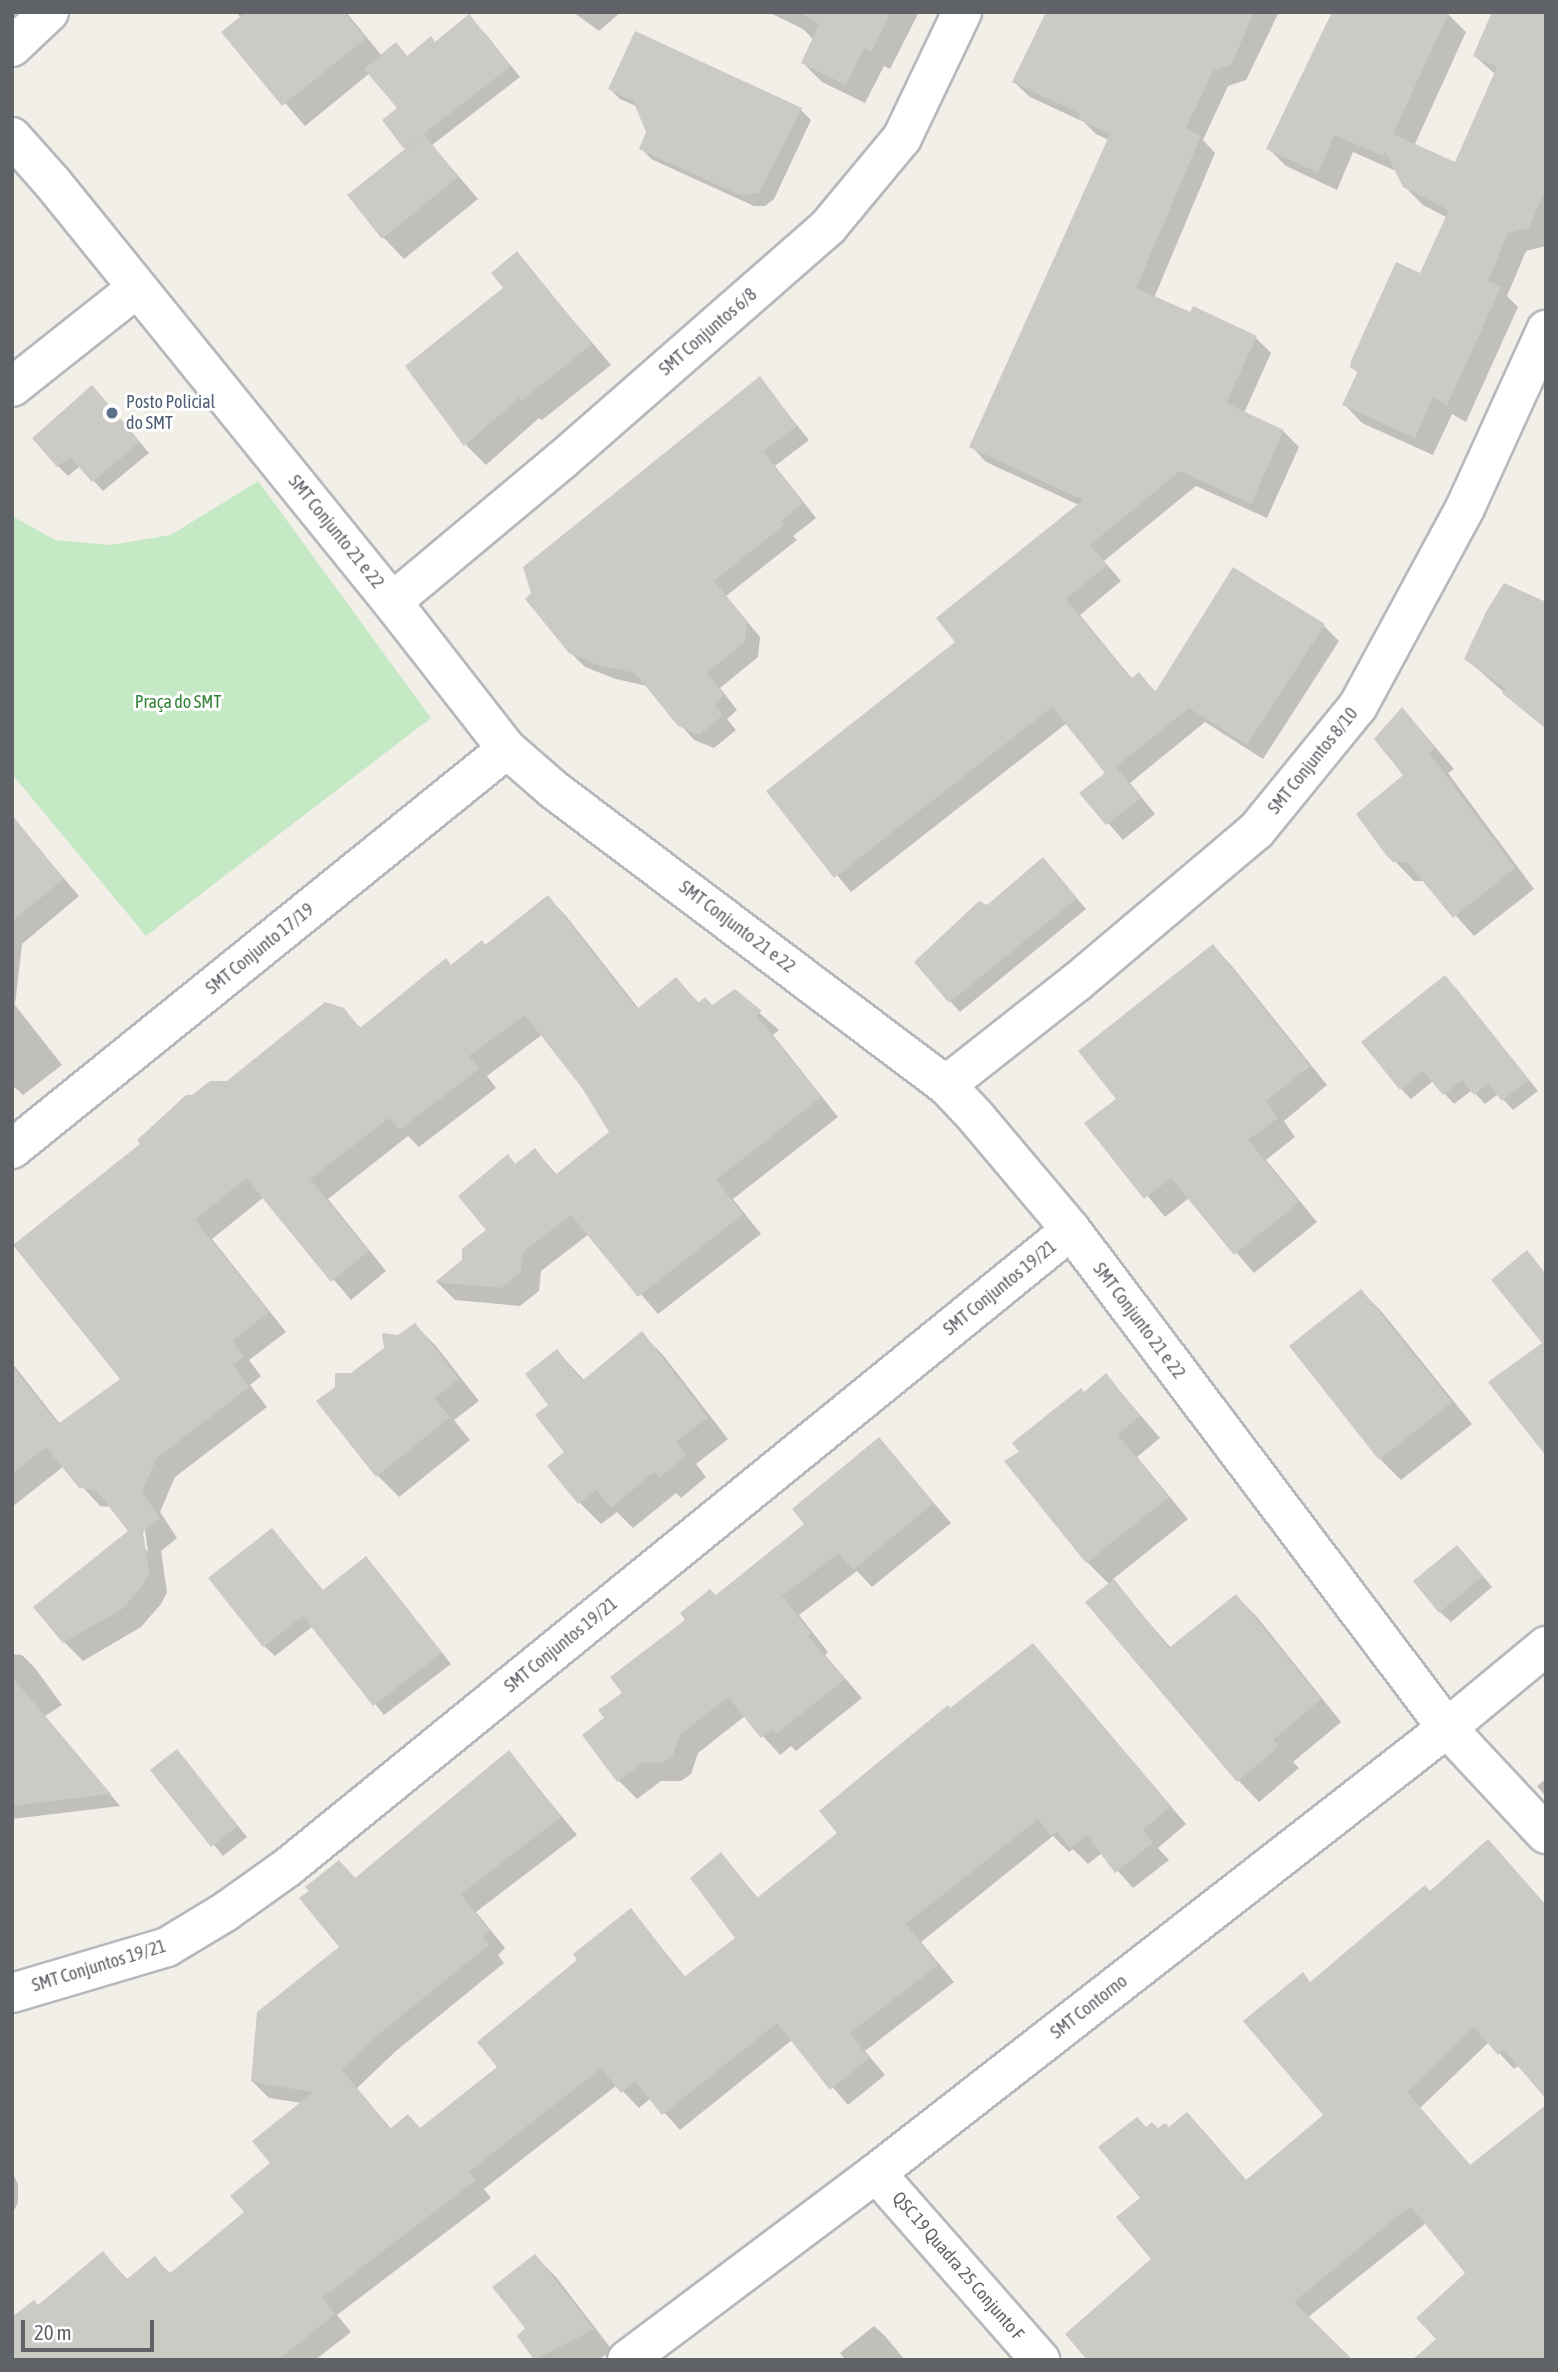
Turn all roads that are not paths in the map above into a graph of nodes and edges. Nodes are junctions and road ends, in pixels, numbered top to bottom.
1 (49, 12) edge
2 (962, 12) edge
3 (12, 47) edge
4 (12, 137) edge
5 (137, 288) junction
6 (1546, 330) edge
7 (12, 387) edge
8 (392, 602) junction
9 (507, 749) junction
10 (946, 1085) junction
11 (12, 1149) edge
12 (1071, 1230) junction
13 (1546, 1646) edge
14 (1447, 1728) junction
15 (1546, 1834) edge
16 (12, 1993) edge
17 (876, 2173) junction
18 (627, 2360) edge
19 (1040, 2360) edge

1 - 3 street
2 - 8 street, SMT Conjuntos 6/8
4 - 5 street, SMT Conjunto 21 e 22
5 - 7 street
5 - 8 street, SMT Conjunto 21 e 22
6 - 10 street, SMT Conjuntos 8/10
8 - 9 street, SMT Conjunto 21 e 22
9 - 10 street, SMT Conjunto 21 e 22
9 - 11 street, SMT Conjunto 17/19
10 - 12 street, SMT Conjunto 21 e 22
12 - 14 street, SMT Conjunto 21 e 22
12 - 16 street, SMT Conjuntos 19/21
13 - 14 street, SMT Contorno
14 - 15 street, SMT Conjunto 21 e 22
14 - 17 street, SMT Contorno
17 - 18 street, SMT Contorno
17 - 19 street, QSC 19 Quadra 25 Conjunto F

